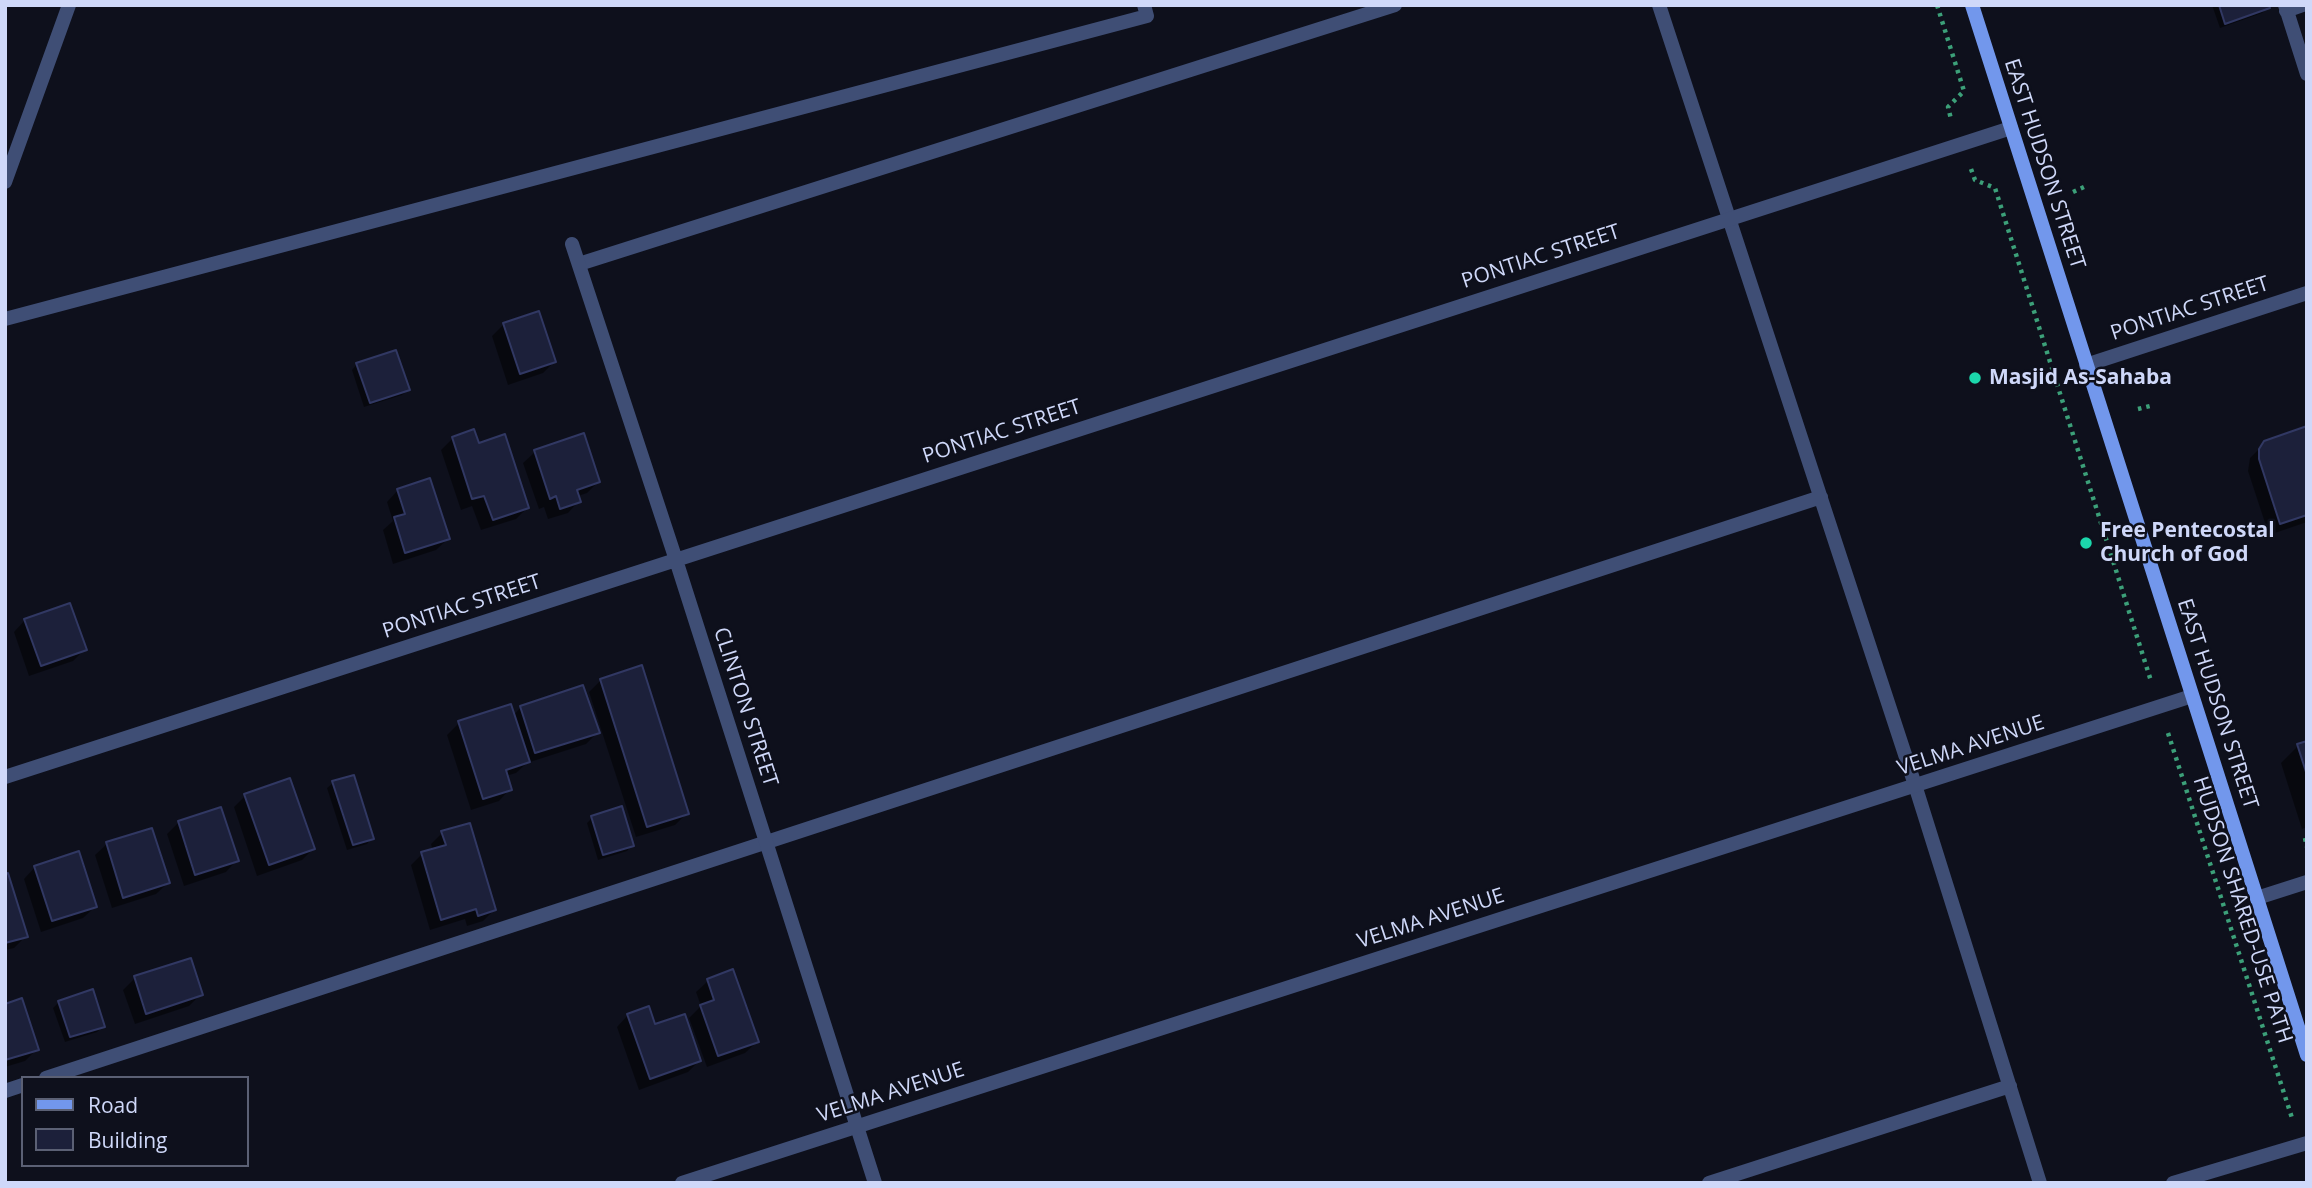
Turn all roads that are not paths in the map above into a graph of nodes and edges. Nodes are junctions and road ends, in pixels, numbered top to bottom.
1 (69, 5) edge
2 (1144, 5) edge
3 (1395, 5) edge
4 (1659, 5) edge
5 (1972, 5) edge
6 (2302, 5) edge
7 (2286, 8) edge
8 (2307, 75) edge
9 (2011, 128) junction
10 (5, 182) edge
11 (1730, 218) junction
12 (572, 244) dead end
13 (579, 264) junction
14 (2307, 293) edge
15 (5, 319) edge
16 (2086, 365) junction
17 (1821, 497) junction
18 (676, 560) junction
19 (2192, 696) junction
20 (5, 777) edge
21 (1916, 785) junction
22 (766, 843) junction
23 (2307, 882) edge
24 (2257, 898) junction
25 (2307, 1055) edge
26 (52, 1076) edge
27 (2010, 1086) junction
28 (857, 1126) junction
29 (2303, 1144) edge
30 (682, 1183) edge
31 (875, 1183) edge
32 (1709, 1183) edge
33 (2040, 1183) edge
34 (2173, 1183) edge

1 - 10 street
2 - 15 street
3 - 13 street
4 - 11 street
5 - 9 main road, EAST HUDSON STREET
6 - 7 street
7 - 8 street
9 - 11 street, PONTIAC STREET
9 - 16 main road, EAST HUDSON STREET
11 - 17 street
11 - 18 street, PONTIAC STREET
12 - 13 street, CLINTON STREET
13 - 18 street, CLINTON STREET
14 - 16 street, PONTIAC STREET
16 - 19 main road, EAST HUDSON STREET
17 - 21 street
17 - 22 street
18 - 20 street, PONTIAC STREET
18 - 22 street, CLINTON STREET
19 - 21 street, VELMA AVENUE
19 - 24 main road, EAST HUDSON STREET
21 - 27 street
21 - 28 street, VELMA AVENUE
22 - 26 street
22 - 28 street, CLINTON STREET
23 - 24 street
24 - 25 main road, EAST HUDSON STREET
27 - 32 street
27 - 33 street
28 - 30 street, VELMA AVENUE
28 - 31 street, CLINTON STREET
29 - 34 street

